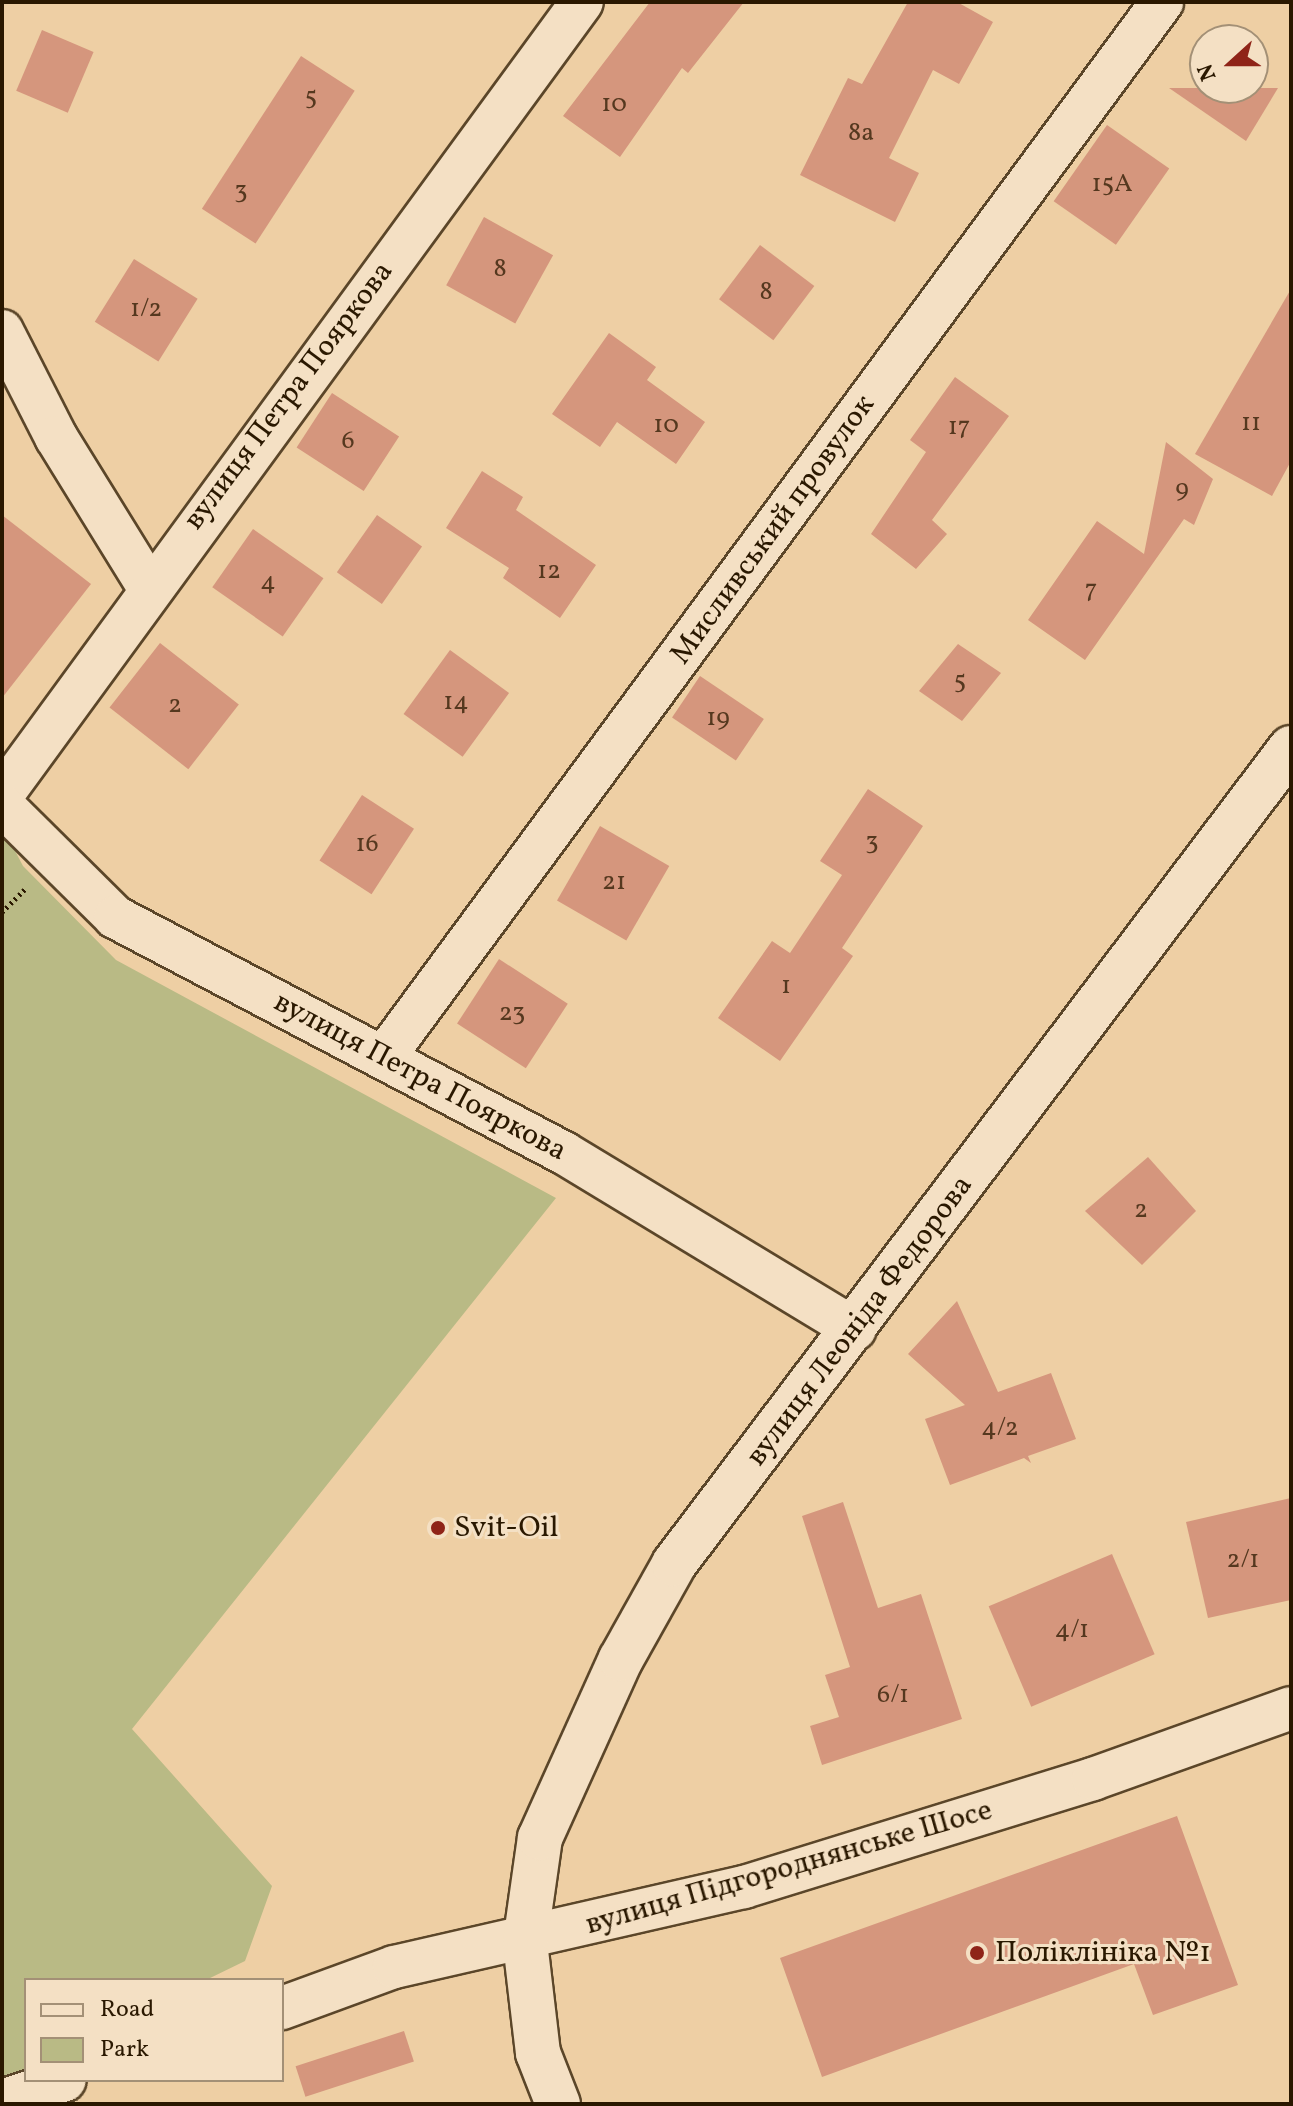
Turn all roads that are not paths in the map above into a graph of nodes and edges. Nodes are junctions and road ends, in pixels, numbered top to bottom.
1 (582, 2) edge
2 (1162, 2) edge
3 (2, 331) edge
4 (148, 586) junction
5 (1291, 748) edge
6 (2, 795) edge
7 (2, 805) edge
8 (384, 1057) junction
9 (855, 1329) junction
10 (1291, 1708) edge
11 (525, 1943) junction
12 (284, 2007) edge
13 (59, 2082) edge
14 (2, 2101) edge
15 (558, 2104) edge

1 - 4 street, вулиця Петра Пояркова
2 - 8 street, Мисливський провулок
3 - 4 street
4 - 6 street, вулиця Петра Пояркова
5 - 9 street, вулиця Леоніда Федорова
7 - 8 street, вулиця Петра Пояркова
8 - 9 street, вулиця Петра Пояркова
9 - 11 street, вулиця Леоніда Федорова
10 - 11 street, вулиця Підгороднянське Шосе
11 - 12 street, вулиця Підгороднянське Шосе
11 - 15 street, вулиця Леоніда Федорова
13 - 14 street

